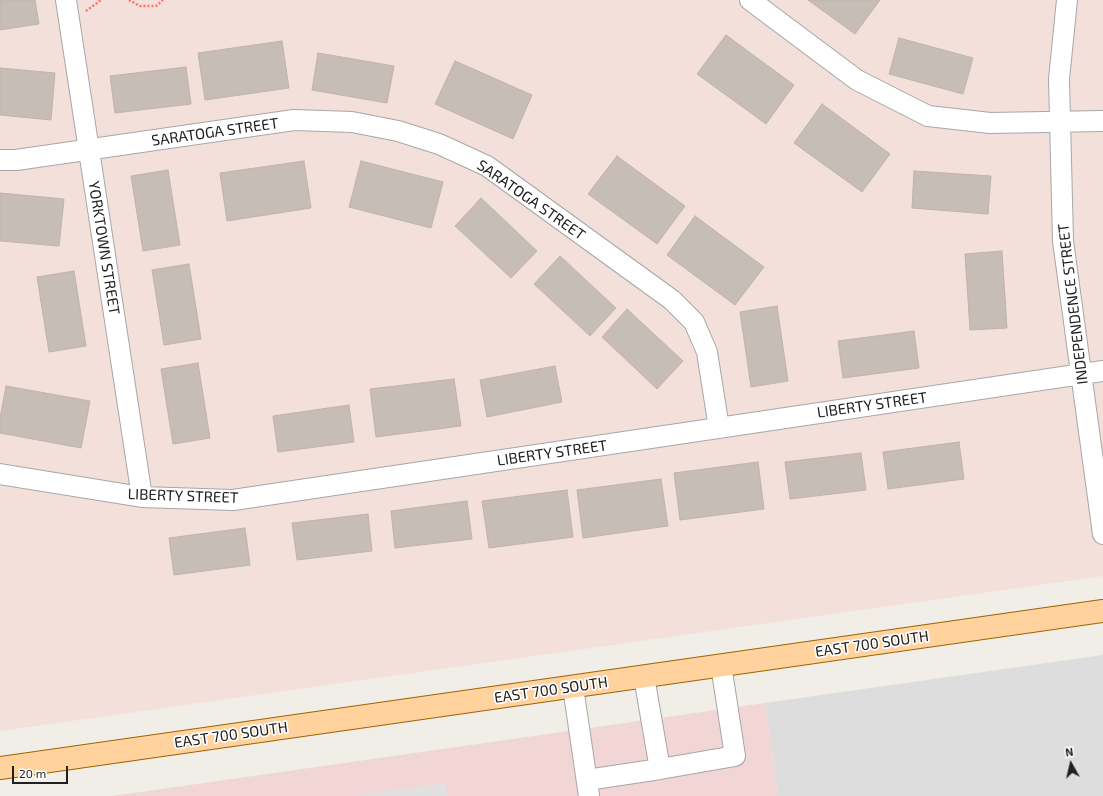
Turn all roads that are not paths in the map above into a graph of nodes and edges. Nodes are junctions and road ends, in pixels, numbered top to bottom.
1 (66, 0) edge
2 (750, 0) edge
3 (1067, 0) edge
4 (1103, 121) edge
5 (1060, 122) junction
6 (89, 150) junction
7 (0, 160) edge
8 (1103, 371) edge
9 (1081, 374) junction
10 (719, 428) junction
11 (0, 474) edge
12 (142, 497) junction
13 (1103, 534) edge
14 (1103, 611) edge
15 (721, 666) junction
16 (644, 678) junction
17 (573, 686) junction
18 (0, 768) edge
19 (660, 769) junction
20 (588, 788) edge

1 - 6 street, YORKTOWN STREET
2 - 5 street
3 - 5 street, INDEPENDENCE STREET
4 - 5 street
5 - 9 street, INDEPENDENCE STREET
6 - 7 street, SARATOGA STREET
6 - 10 street, SARATOGA STREET
6 - 12 street, YORKTOWN STREET
8 - 9 street, LIBERTY STREET
9 - 10 street, LIBERTY STREET
9 - 13 street, INDEPENDENCE STREET
10 - 12 street, LIBERTY STREET
11 - 12 street, LIBERTY STREET
14 - 15 main road, EAST 700 SOUTH
15 - 16 main road, EAST 700 SOUTH
15 - 19 street
16 - 17 main road, EAST 700 SOUTH
16 - 19 street
17 - 18 main road, EAST 700 SOUTH
17 - 20 street
19 - 20 street

